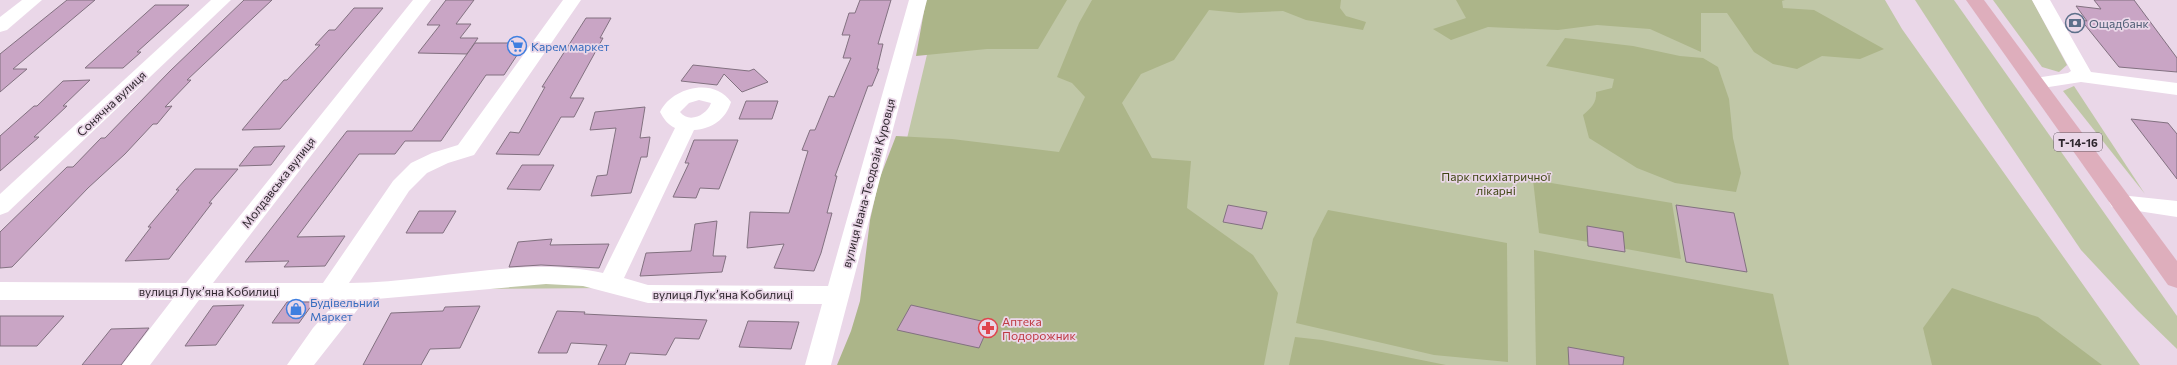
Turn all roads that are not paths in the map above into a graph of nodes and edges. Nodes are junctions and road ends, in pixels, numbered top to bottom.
1 (33, 0) edge
2 (222, 0) edge
3 (422, 0) edge
4 (572, 0) edge
5 (918, 0) edge
6 (1975, 0) edge
7 (2041, 0) edge
8 (0, 26) edge
9 (2080, 76) junction
10 (2036, 83) junction
11 (2177, 89) edge
12 (687, 124) dead end
13 (2120, 202) junction
14 (0, 207) edge
15 (2177, 209) edge
16 (2177, 279) edge
17 (610, 283) junction
18 (0, 291) edge
19 (192, 291) junction
20 (330, 292) junction
21 (358, 292) junction
22 (837, 295) junction
23 (134, 365) edge
24 (300, 365) edge
25 (818, 365) edge

1 - 8 street
2 - 14 street, Сонячна вулиця
3 - 19 street, Молдавська вулиця
4 - 20 street
5 - 22 street, вулиця Івана-Теодозія Куровця
6 - 10 main road, Т-14-16
7 - 9 street
9 - 10 street
9 - 11 street
10 - 13 main road, Т-14-16
12 - 17 street
13 - 15 street
13 - 16 main road, Т-14-16
17 - 21 street, вулиця Лукʼяна Кобилиці
17 - 22 street, вулиця Лукʼяна Кобилиці
18 - 19 street, вулиця Лукʼяна Кобилиці
19 - 20 street, вулиця Лукʼяна Кобилиці
19 - 23 street, Молдавська вулиця
20 - 21 street, вулиця Лукʼяна Кобилиці
21 - 24 street
22 - 25 street, вулиця Івана-Теодозія Куровця

